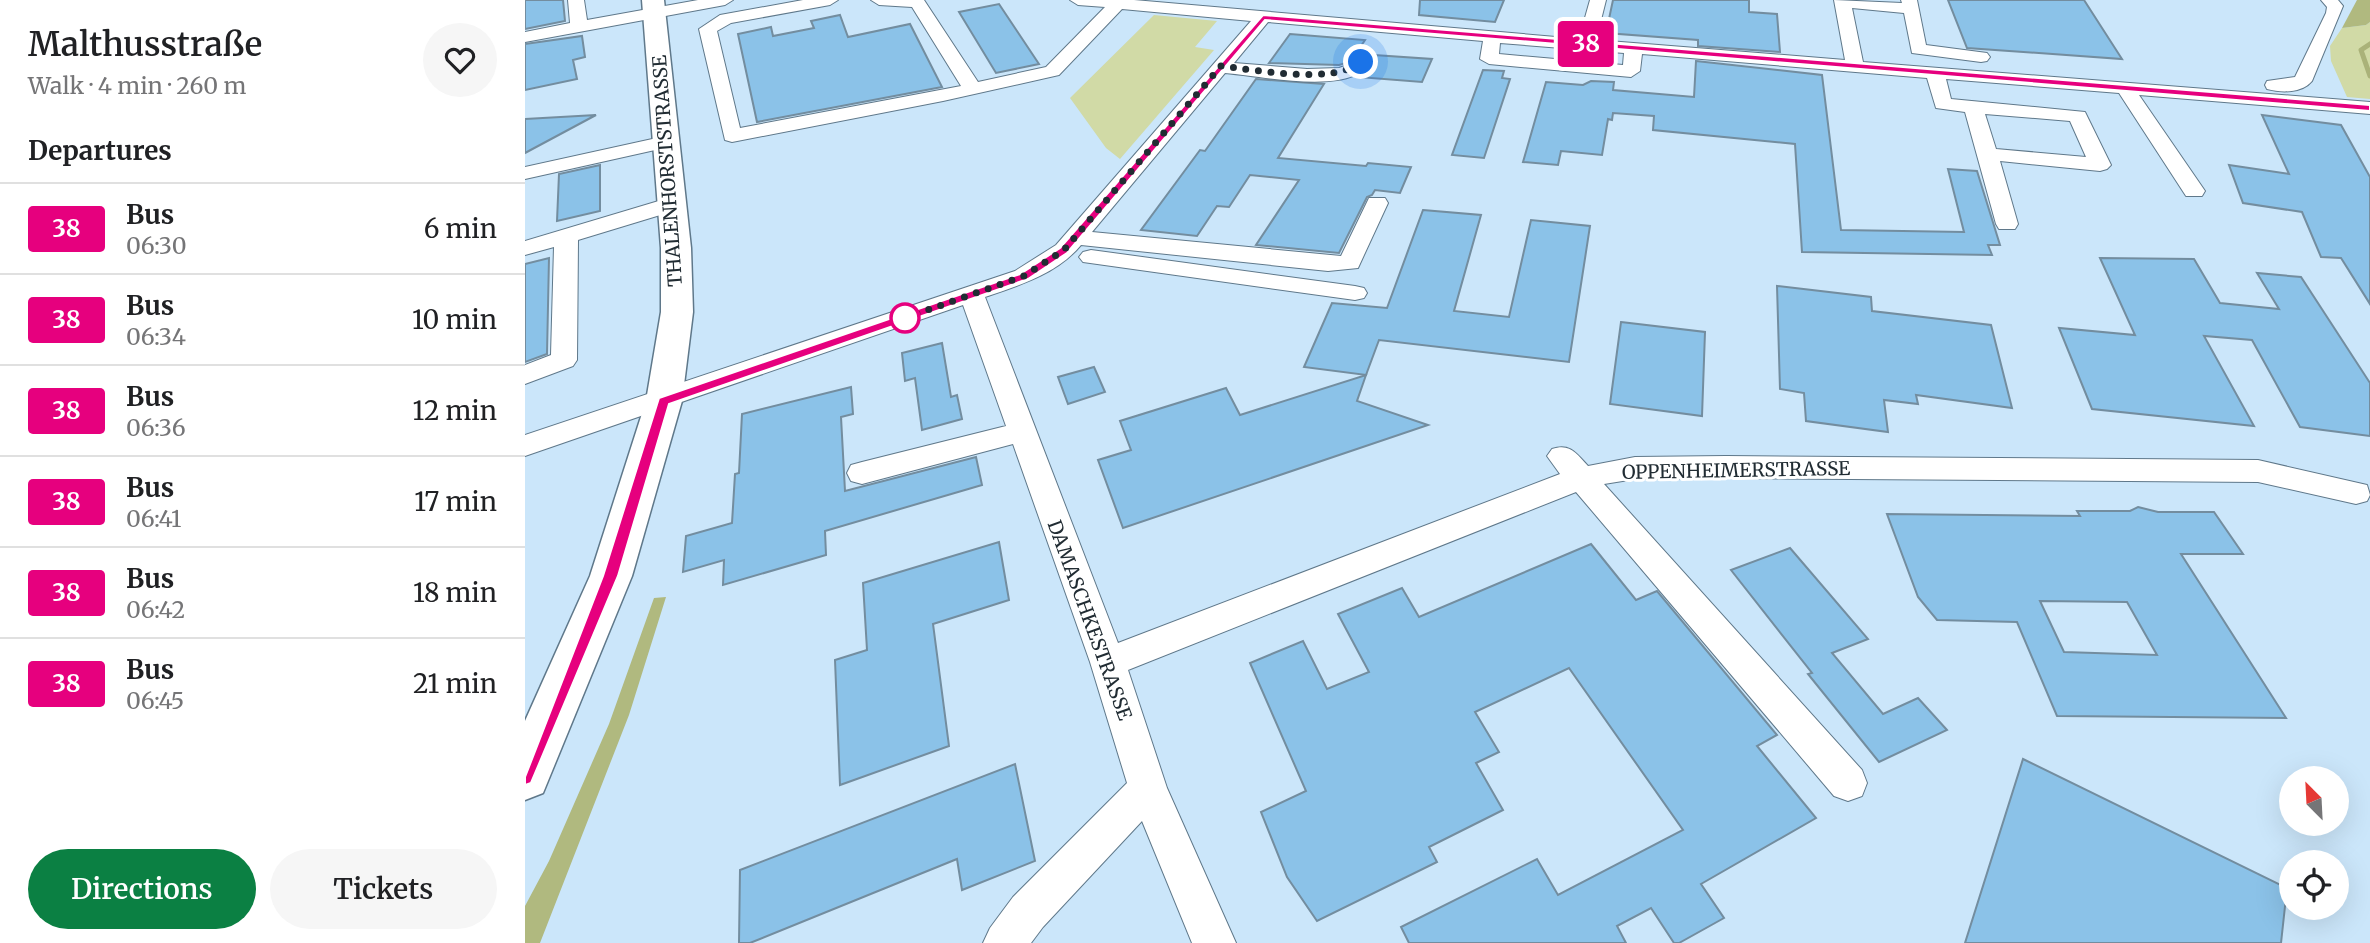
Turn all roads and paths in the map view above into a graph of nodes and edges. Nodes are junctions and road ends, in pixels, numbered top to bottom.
1 (576, 0) edge
2 (725, 0) edge
3 (830, 0) edge
4 (879, 0) edge
5 (1078, 0) edge
6 (1598, 0) edge
7 (2329, 0) edge
8 (1842, 1) edge
9 (1118, 4) junction
10 (1910, 5) edge
11 (653, 6) edge
12 (1263, 17) junction
13 (579, 26) junction
14 (525, 37) edge
15 (1492, 37) junction
16 (1587, 44) junction
17 (1634, 48) junction
18 (1364, 53) dead end
19 (2005, 60) dead end
20 (2046, 63) dead end
21 (1221, 66) junction
22 (1854, 66) junction
23 (1935, 73) junction
24 (2274, 85) junction
25 (2125, 88) junction
26 (973, 89) junction
27 (2291, 102) junction
28 (1973, 107) junction
29 (2370, 108) edge
30 (666, 142) junction
31 (1987, 154) junction
32 (525, 173) edge
33 (2195, 191) dead end
34 (1377, 203) dead end
35 (672, 204) junction
36 (2007, 224) dead end
37 (566, 237) junction
38 (1069, 244) junction
39 (525, 248) edge
40 (1355, 293) dead end
41 (972, 295) junction
42 (525, 375) edge
43 (664, 401) junction
44 (1022, 432) junction
45 (525, 446) edge
46 (1571, 467) junction
47 (862, 473) dead end
48 (2356, 493) dead end
49 (1108, 662) junction
50 (525, 777) edge
51 (1848, 783) dead end
52 (1148, 788) junction
53 (1005, 943) edge
54 (1214, 943) edge

1 - 13 street
2 - 11 street
3 - 26 street
4 - 26 street
5 - 9 street
6 - 16 street
7 - 24 street
8 - 10 street
8 - 22 street
9 - 12 street
9 - 26 street
10 - 19 street
11 - 13 street
11 - 30 main road, THALENHORSTSTRASSE
12 - 15 street
12 - 21 street
13 - 14 street
15 - 16 street
15 - 17 street
16 - 17 street
17 - 22 street
18 - 21 street
20 - 24 street
21 - 38 street
22 - 23 street
23 - 25 street
23 - 28 street
24 - 27 street
25 - 27 street
25 - 33 street
27 - 29 street
28 - 31 street
28 - 31 street
30 - 32 street
30 - 35 main road, THALENHORSTSTRASSE
31 - 36 street
34 - 38 street
35 - 37 street
35 - 43 main road, THALENHORSTSTRASSE
37 - 39 street
37 - 42 street
38 - 40 street
38 - 41 street
41 - 43 street
41 - 44 street, DAMASCHKESTRASSE
43 - 45 street
43 - 50 main road, THALENHORSTSTRASSE
44 - 47 street
44 - 49 street, DAMASCHKESTRASSE
46 - 48 street, OPPENHEIMERSTRASSE
46 - 49 street, OPPENHEIMERSTRASSE
46 - 51 street
49 - 52 street, DAMASCHKESTRASSE
52 - 53 street
52 - 54 street, DAMASCHKESTRASSE

